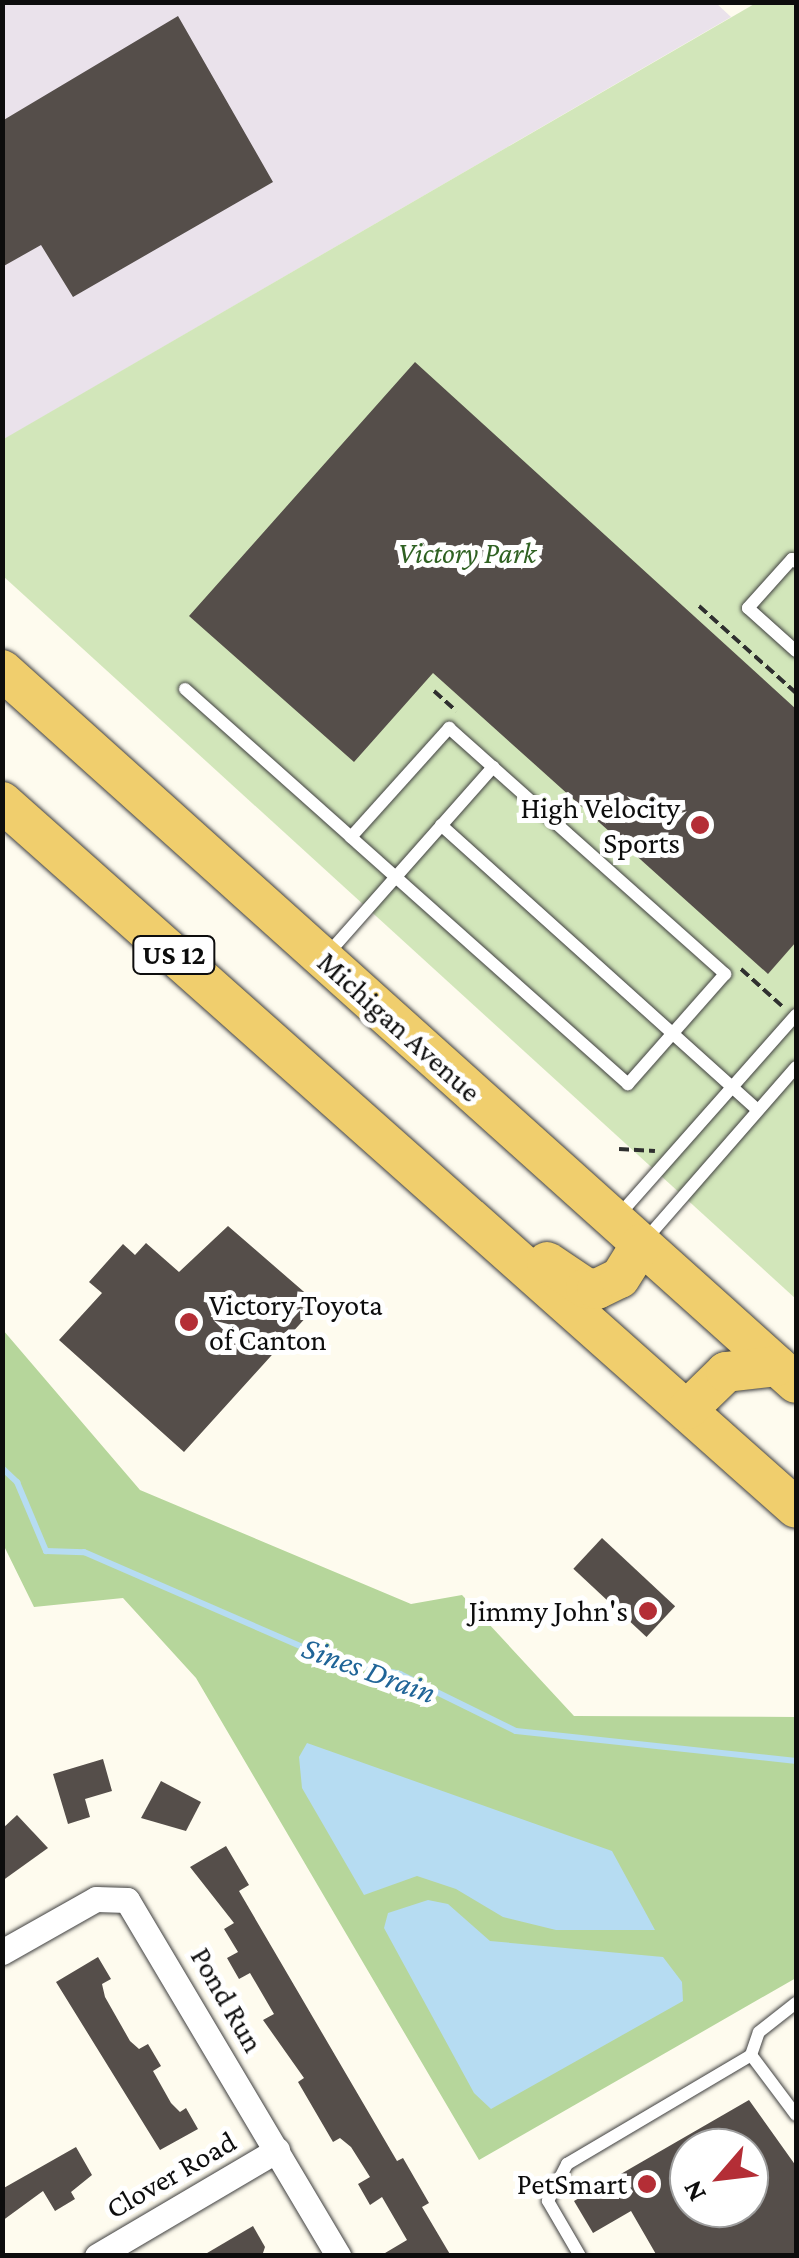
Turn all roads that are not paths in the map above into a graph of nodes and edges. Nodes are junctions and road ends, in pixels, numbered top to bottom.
1 (796, 562) edge
2 (796, 650) edge
3 (2, 670) edge
4 (185, 689) dead end
5 (493, 767) junction
6 (2, 802) edge
7 (442, 825) junction
8 (351, 837) junction
9 (396, 877) junction
10 (323, 958) junction
11 (796, 1015) edge
12 (672, 1034) junction
13 (796, 1067) edge
14 (731, 1087) junction
15 (758, 1110) junction
16 (363, 1122) junction
17 (627, 1232) junction
18 (787, 1374) edge
19 (688, 1409) junction
20 (796, 1508) edge
21 (2, 1952) edge
22 (796, 2003) edge
23 (752, 2055) junction
24 (796, 2115) edge
25 (277, 2150) junction
26 (97, 2256) edge
27 (338, 2256) edge
28 (580, 2256) edge

1 - 2 lane
3 - 10 main road, Michigan Avenue
4 - 8 lane
5 - 7 lane
5 - 8 lane
5 - 12 lane
6 - 16 main road, US 12
7 - 9 lane
7 - 12 lane
8 - 9 lane
9 - 10 lane
9 - 12 lane
10 - 17 main road, Michigan Avenue
11 - 14 lane
12 - 14 lane
13 - 15 lane
14 - 15 lane
14 - 17 lane
15 - 17 lane
16 - 17 main road
16 - 19 main road, US 12
17 - 18 main road, Michigan Avenue
18 - 19 main road
19 - 20 main road, US 12
21 - 25 street, Pond Run
22 - 23 lane
23 - 24 lane
23 - 28 lane
25 - 26 street, Clover Road
25 - 27 street, Pond Run

